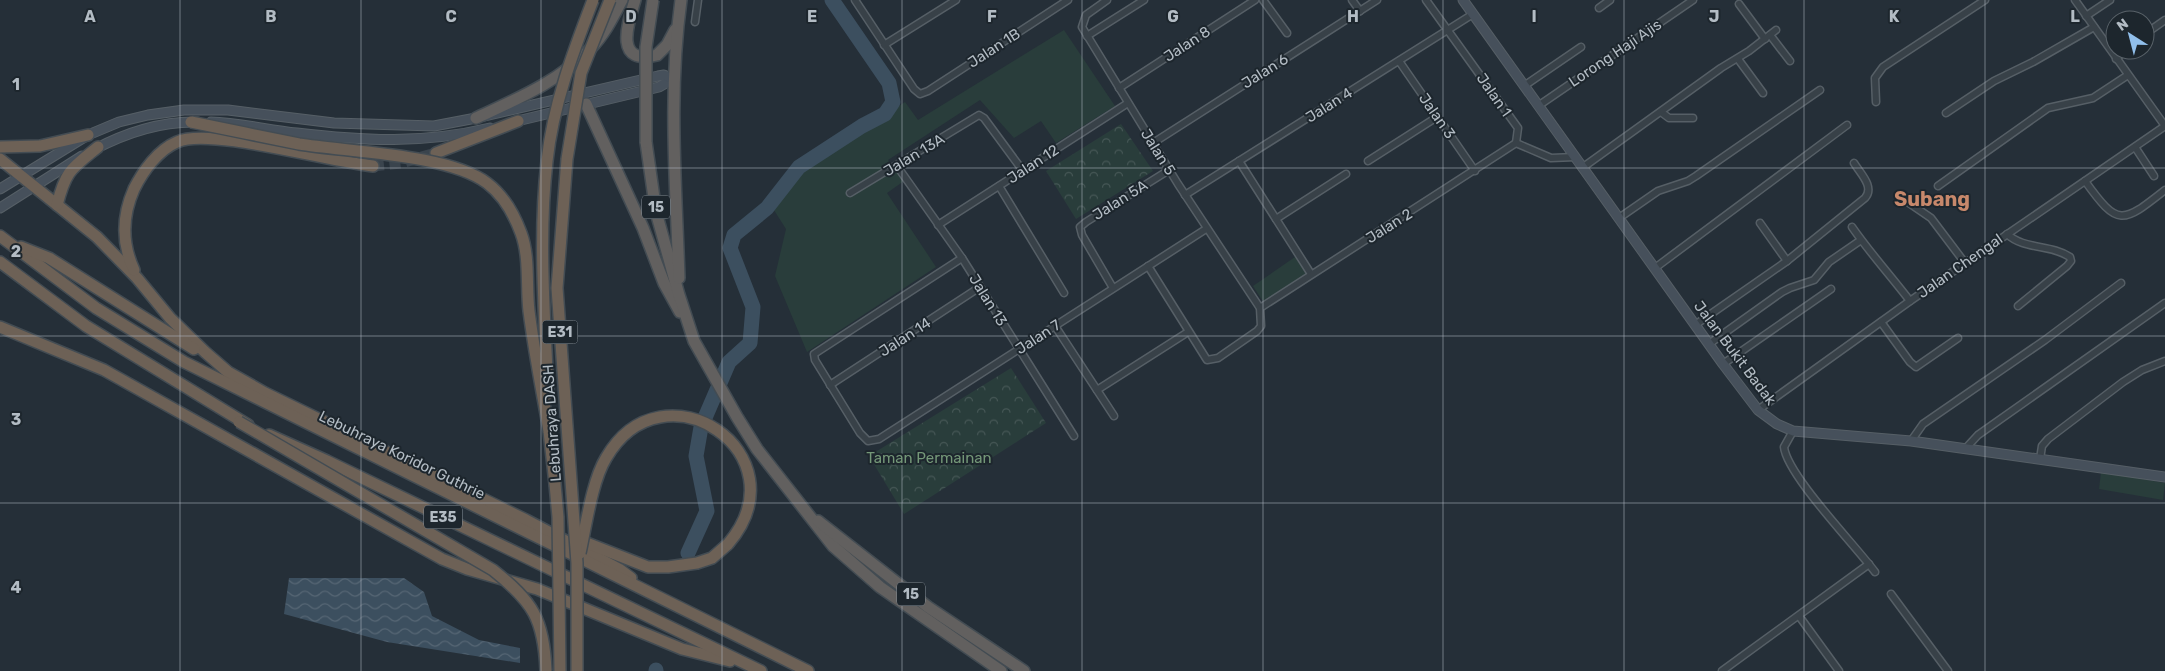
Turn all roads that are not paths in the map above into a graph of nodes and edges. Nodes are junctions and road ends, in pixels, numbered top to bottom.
1 (592, 0) edge
2 (610, 0) edge
3 (622, 0) edge
4 (635, 0) edge
5 (653, 0) edge
6 (681, 0) edge
7 (698, 0) edge
8 (855, 0) edge
9 (956, 0) edge
10 (1068, 0) edge
11 (1107, 0) edge
12 (1144, 0) edge
13 (1254, 0) edge
14 (1264, 0) edge
15 (1352, 0) edge
16 (1378, 0) edge
17 (1426, 0) edge
18 (1474, 0) edge
19 (1610, 0) edge
20 (1693, 0) edge
21 (1985, 0) edge
22 (2075, 0) edge
23 (2110, 0) edge
24 (1465, 3) edge
25 (1739, 4) dead end
26 (1599, 8) dead end
27 (1360, 11) junction
28 (1473, 14) junction
29 (2086, 16) junction
30 (678, 21) junction
31 (695, 22) dead end
32 (2094, 27) junction
33 (1448, 30) junction
34 (1776, 30) dead end
35 (1287, 33) dead end
36 (1087, 36) junction
37 (1767, 37) junction
38 (2105, 43) edge
39 (884, 45) junction
40 (1581, 47) dead end
41 (1738, 59) junction
42 (2117, 60) edge
43 (1399, 61) junction
44 (1790, 61) dead end
45 (2128, 74) junction
46 (673, 79) junction
47 (1524, 86) junction
48 (1119, 88) junction
49 (1820, 90) dead end
50 (1763, 93) dead end
51 (1876, 102) dead end
52 (1128, 103) junction
53 (586, 104) junction
54 (1538, 106) junction
55 (1661, 112) junction
56 (1946, 113) dead end
57 (1437, 117) junction
58 (476, 118) junction
59 (1693, 118) dead end
60 (518, 121) junction
61 (192, 122) junction
62 (1848, 125) dead end
63 (2165, 126) edge
64 (88, 135) junction
65 (1152, 143) junction
66 (1516, 143) junction
67 (98, 147) junction
68 (2135, 147) junction
69 (0, 148) edge
70 (436, 153) tunnel mouth
71 (1574, 157) junction
72 (0, 159) edge
73 (1239, 161) junction
74 (1368, 161) dead end
75 (1854, 163) dead end
76 (373, 166) tunnel mouth
77 (898, 166) junction
78 (1582, 168) junction
79 (1169, 170) junction
80 (1023, 171) junction
81 (1475, 172) junction
82 (1346, 174) dead end
83 (21, 176) junction
84 (2154, 176) dead end
85 (2086, 180) junction
86 (33, 186) junction
87 (998, 186) junction
88 (1938, 186) dead end
89 (3, 187) edge
90 (2165, 190) edge
91 (850, 193) dead end
92 (1185, 195) junction
93 (1909, 203) dead end
94 (56, 205) junction
95 (0, 208) edge
96 (1619, 218) junction
97 (1276, 219) junction
98 (1760, 223) dead end
99 (938, 225) junction
100 (1852, 227) dead end
101 (1206, 229) junction
102 (2007, 234) junction
103 (2, 238) edge
104 (1860, 240) junction
105 (962, 258) junction
106 (1786, 261) junction
107 (0, 262) edge
108 (1965, 263) junction
109 (1148, 266) junction
110 (1655, 268) junction
111 (1311, 274) junction
112 (137, 278) junction
113 (2121, 283) dead end
114 (980, 287) junction
115 (1113, 288) junction
116 (1831, 289) dead end
117 (1064, 293) dead end
118 (679, 295) junction
119 (1910, 301) junction
120 (2165, 303) edge
121 (2018, 306) dead end
122 (1260, 308) junction
123 (688, 321) junction
124 (1882, 322) junction
125 (1695, 325) junction
126 (1055, 326) junction
127 (0, 327) edge
128 (1188, 332) junction
129 (1958, 338) dead end
130 (1709, 344) junction
131 (1019, 350) junction
132 (2165, 361) edge
133 (1723, 364) junction
134 (228, 372) junction
135 (830, 385) junction
136 (1097, 390) junction
137 (1758, 410) junction
138 (1114, 416) dead end
139 (239, 422) junction
140 (549, 431) junction
141 (1793, 431) junction
142 (1074, 436) dead end
143 (1910, 442) junction
144 (1966, 448) junction
145 (2040, 459) junction
146 (2165, 477) edge
147 (803, 509) junction
148 (526, 520) junction
149 (577, 563) junction
150 (1869, 564) junction
151 (1875, 572) dead end
152 (1891, 594) dead end
153 (655, 595) junction
154 (1799, 616) junction
155 (757, 669) edge
156 (1727, 670) edge
157 (546, 671) edge
158 (560, 671) edge
159 (577, 671) edge
160 (808, 671) edge
161 (1001, 671) edge
162 (1024, 671) edge
163 (1839, 671) edge
164 (1948, 671) edge

1 - 140 highway, Lebuhraya DASH / E31, bridge
2 - 149 highway, Lebuhraya DASH / E31, bridge
3 - 58 highway
4 - 30 highway
5 - 118 highway, 15, bridge
6 - 30 highway
7 - 31 street
8 - 39 street
9 - 39 street
10 - 39 street, Jalan 1B
11 - 36 street
12 - 36 street
13 - 48 street, Jalan 8
14 - 35 street
15 - 27 street
16 - 27 street, Jalan 6
17 - 33 street, Jalan 1
18 - 24 street
19 - 26 street
20 - 54 street, Lorong Haji Ajis
21 - 51 street
22 - 29 street
23 - 29 street
24 - 28 main road, Jalan Bukit Badak
25 - 37 street
27 - 65 street, Jalan 6
28 - 33 street, Jalan 4
28 - 47 main road, Jalan Bukit Badak
29 - 32 street
30 - 46 highway
32 - 38 street
32 - 56 street
33 - 43 street, Jalan 4
33 - 66 street, Jalan 1
34 - 37 street
36 - 48 street, Jalan 5
37 - 41 street
37 - 44 street
40 - 47 street
41 - 50 street
41 - 55 street
42 - 45 street
43 - 57 street, Jalan 3
43 - 73 street, Jalan 4
45 - 63 street
45 - 88 street
46 - 53 main road
46 - 58 main road
46 - 118 highway
47 - 54 main road, Jalan Bukit Badak
48 - 52 street, Jalan 5
49 - 96 street
52 - 65 street, Jalan 5
52 - 80 street, Jalan 12
53 - 60 main road
53 - 123 highway
54 - 71 main road, Jalan Bukit Badak
55 - 59 street
55 - 78 street
57 - 74 street
57 - 81 street, Jalan 3
58 - 64 main road
60 - 61 main road
60 - 70 highway
61 - 67 main road
61 - 140 highway, bridge
62 - 110 street
63 - 68 street, Jalan Chengal
64 - 69 highway
64 - 83 main road
65 - 79 street, Jalan 5
66 - 71 street
66 - 81 street, Jalan 2
67 - 86 main road
67 - 94 highway
68 - 84 street
68 - 85 street, Jalan Chengal
71 - 78 main road, Jalan Bukit Badak
72 - 83 highway
73 - 92 street, Jalan 4
73 - 97 street
75 - 106 street
76 - 112 highway
77 - 80 street, Jalan 13A
77 - 91 street, Jalan 13A
77 - 99 street, Jalan 13
78 - 96 main road, Jalan Bukit Badak
79 - 92 street, Jalan 5
79 - 115 street, Jalan 5A
80 - 87 street, Jalan 12
81 - 111 street, Jalan 2
82 - 97 street
83 - 86 highway
83 - 89 main road
85 - 90 street
85 - 102 street, Jalan Chengal
86 - 94 highway
86 - 95 main road
87 - 99 street, Jalan 12
87 - 117 street
92 - 101 street, Jalan 5
93 - 108 street
94 - 112 highway
96 - 110 main road, Jalan Bukit Badak
97 - 111 street
98 - 106 street
99 - 105 street, Jalan 13
100 - 104 street
101 - 109 street, Jalan 7
101 - 122 street, Jalan 5
102 - 108 street, Jalan Chengal
102 - 121 street
103 - 134 highway
103 - 153 highway, Lebuhraya Koridor Guthrie / E35
104 - 119 street
104 - 130 street
105 - 114 street, Jalan 13
105 - 135 street
106 - 125 street
107 - 139 highway, E35
108 - 119 street, Jalan Chengal
109 - 115 street, Jalan 7
109 - 128 street
110 - 125 main road, Jalan Bukit Badak
111 - 122 street, Jalan 2
112 - 134 highway
113 - 143 street
114 - 131 street, Jalan 13
114 - 135 street, Jalan 14
115 - 126 street, Jalan 7
116 - 133 street
118 - 123 highway, 15
119 - 124 street, Jalan Chengal
120 - 144 street
122 - 128 street
123 - 147 highway, 15
124 - 129 street
124 - 137 street, Jalan Chengal
125 - 130 main road, Jalan Bukit Badak
126 - 131 street, Jalan 7
126 - 136 street
127 - 155 highway
128 - 136 street
130 - 133 main road, Jalan Bukit Badak
131 - 135 street, Jalan 7
131 - 142 street, Jalan 13
132 - 145 street
133 - 137 main road, Jalan Bukit Badak
134 - 148 highway
136 - 138 street
137 - 141 main road, Jalan Bukit Badak
139 - 155 highway, E35
139 - 157 highway, bridge
140 - 158 highway, Lebuhraya DASH / E31, bridge
141 - 143 main road, Jalan Bukit Badak
141 - 150 street
143 - 144 main road, Jalan Bukit Badak
144 - 145 main road, Jalan Bukit Badak
145 - 146 main road, Jalan Bukit Badak
147 - 161 highway, 15
147 - 162 highway, 15
148 - 149 highway, bridge
148 - 153 highway
149 - 159 highway, Lebuhraya DASH / E31, bridge
150 - 151 street
150 - 154 street
152 - 164 street
153 - 160 highway, Lebuhraya Koridor Guthrie / E35
154 - 156 street
154 - 163 street

